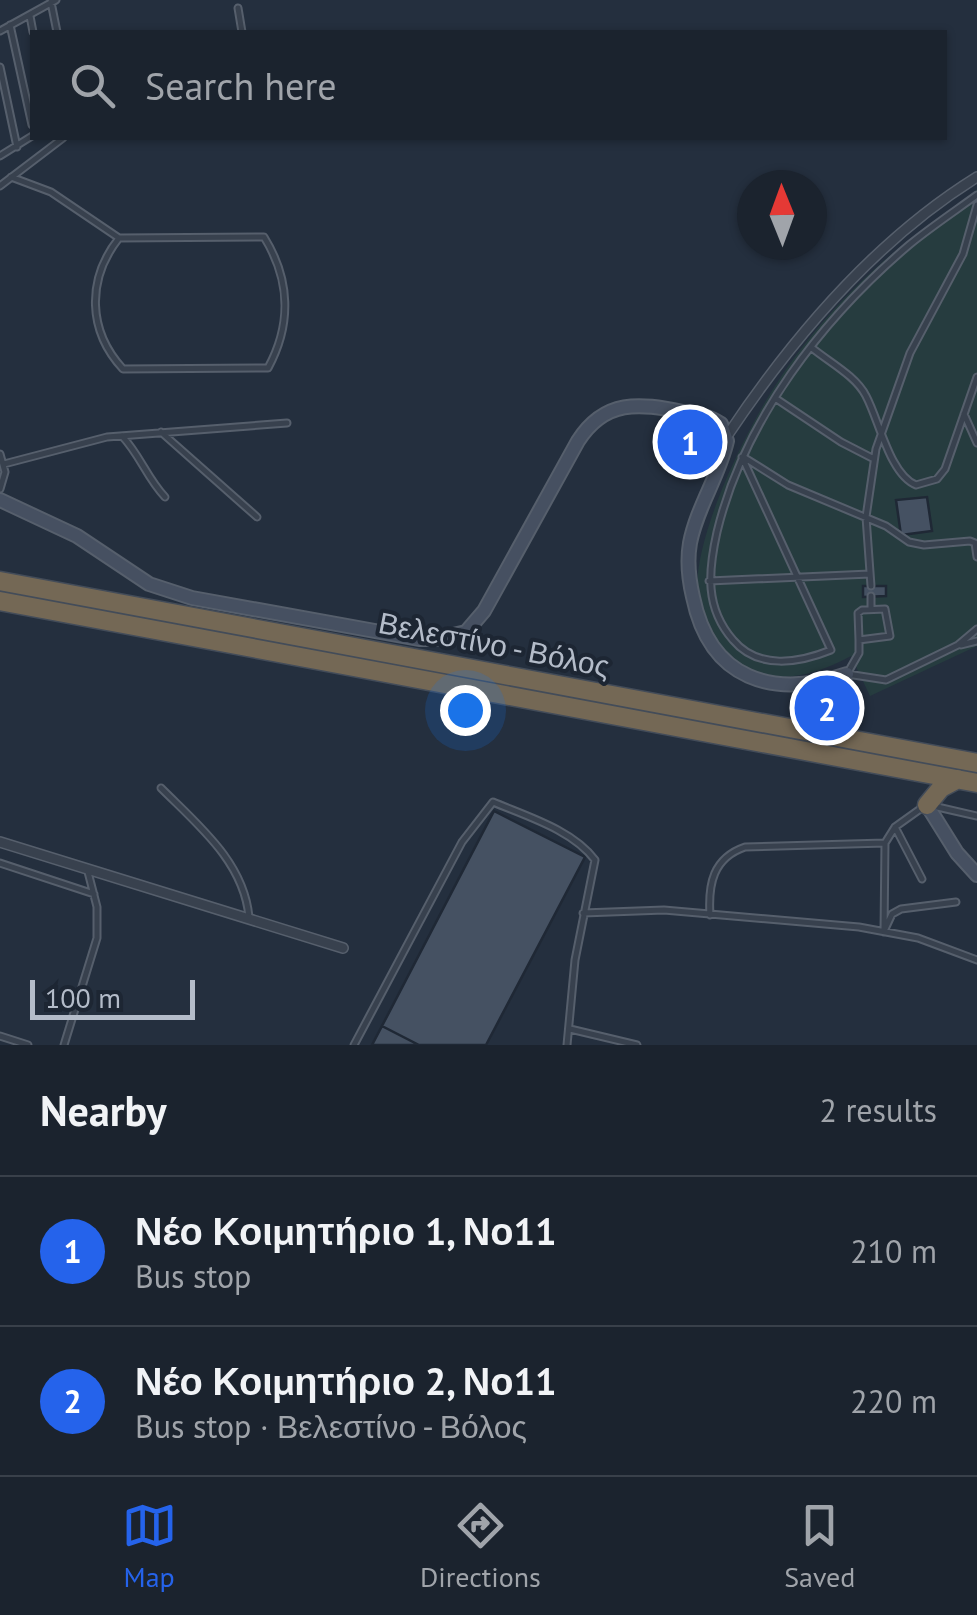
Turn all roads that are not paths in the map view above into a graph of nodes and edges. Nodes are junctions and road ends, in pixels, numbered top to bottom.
1 (54, 1) edge
2 (238, 8) dead end
3 (29, 14) junction
4 (10, 25) junction
5 (33, 30) edge
6 (57, 30) edge
7 (242, 30) edge
8 (0, 31) edge
9 (0, 68) edge
10 (30, 115) edge
11 (30, 137) edge
12 (59, 140) edge
13 (17, 147) junction
14 (0, 156) edge
15 (11, 176) junction
16 (977, 177) edge
17 (0, 186) edge
18 (977, 195) edge
19 (977, 205) edge
20 (118, 238) junction
21 (812, 348) junction
22 (977, 377) edge
23 (775, 398) junction
24 (963, 413) junction
25 (287, 423) dead end
26 (161, 432) junction
27 (881, 435) junction
28 (122, 436) junction
29 (727, 436) junction
30 (977, 444) edge
31 (0, 454) edge
32 (742, 456) junction
33 (875, 460) junction
34 (4, 464) junction
35 (0, 489) edge
36 (166, 497) dead end
37 (0, 500) edge
38 (257, 517) dead end
39 (866, 517) junction
40 (977, 557) edge
41 (870, 574) junction
42 (797, 577) junction
43 (0, 580) edge
44 (709, 580) junction
45 (870, 586) dead end
46 (871, 596) dead end
47 (0, 600) edge
48 (871, 608) junction
49 (977, 629) edge
50 (860, 640) junction
51 (977, 641) edge
52 (958, 645) junction
53 (847, 674) junction
54 (977, 763) edge
55 (915, 770) junction
56 (958, 779) junction
57 (977, 783) edge
58 (160, 788) dead end
59 (928, 805) junction
60 (977, 816) edge
61 (895, 827) junction
62 (0, 842) edge
63 (884, 843) junction
64 (0, 863) edge
65 (87, 869) junction
66 (977, 876) edge
67 (922, 879) dead end
68 (94, 894) junction
69 (956, 902) dead end
70 (583, 914) junction
71 (710, 915) junction
72 (250, 920) junction
73 (884, 932) junction
74 (343, 948) dead end
75 (977, 960) edge
76 (570, 1029) junction
77 (0, 1036) edge
78 (28, 1045) edge
79 (64, 1045) edge
80 (354, 1045) edge
81 (567, 1045) edge
82 (637, 1045) edge

1 - 3 lane
1 - 6 lane
2 - 7 lane
3 - 4 lane
3 - 5 lane
4 - 8 lane
4 - 10 lane
9 - 13 lane
11 - 13 lane
12 - 15 lane
13 - 14 lane
15 - 17 lane
15 - 20 lane
16 - 29 street
18 - 21 lane
19 - 27 lane
20 - 20 lane
21 - 23 lane
21 - 27 lane
22 - 24 lane
23 - 32 lane
23 - 33 lane
24 - 27 lane
24 - 30 lane
25 - 26 lane
26 - 28 lane
26 - 38 lane
27 - 33 lane
28 - 34 lane
28 - 36 lane
29 - 37 street
29 - 53 street
31 - 34 lane
32 - 39 lane
32 - 42 lane
32 - 44 lane
33 - 39 lane
34 - 35 lane
39 - 40 lane
39 - 41 lane
41 - 42 lane
41 - 45 lane
42 - 44 lane
42 - 44 lane
43 - 54 highway, Βελεστίνο - Βόλος
46 - 48 lane
47 - 55 highway, Βελεστίνο - Βόλος
48 - 50 lane
48 - 50 lane
49 - 52 lane
50 - 53 lane
51 - 52 lane
52 - 53 lane
55 - 56 highway, Βελεστίνο - Βόλος
55 - 59 highway
56 - 57 highway, Βελεστίνο - Βόλος
56 - 59 highway
58 - 72 lane
59 - 60 lane
59 - 61 lane
59 - 66 street
61 - 63 lane
61 - 67 lane
62 - 65 street
63 - 71 lane
63 - 73 lane
64 - 68 lane
65 - 68 lane
65 - 72 street
68 - 79 lane
69 - 73 lane
70 - 71 lane
70 - 76 lane
70 - 80 lane
71 - 73 lane
72 - 74 street
73 - 75 lane
76 - 81 lane
76 - 82 lane
77 - 78 lane

